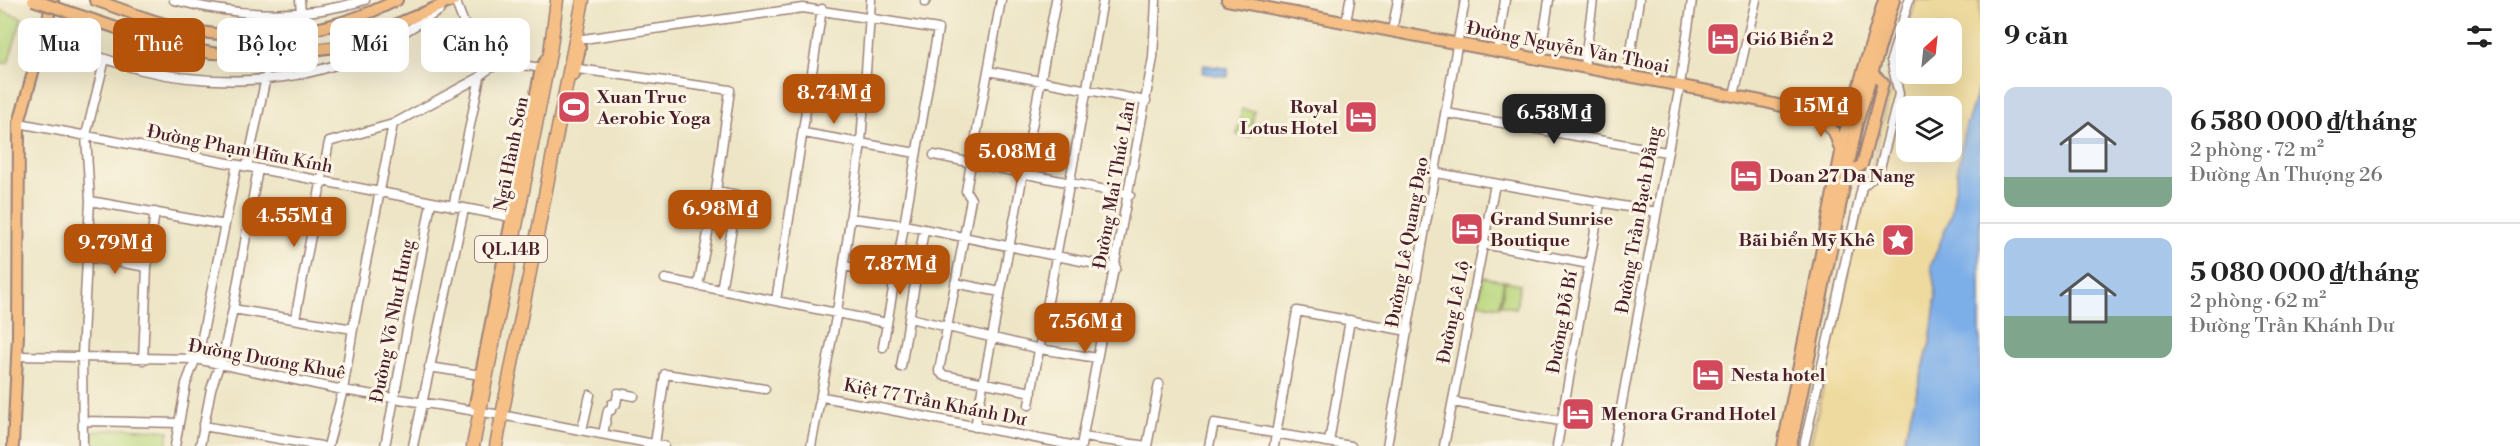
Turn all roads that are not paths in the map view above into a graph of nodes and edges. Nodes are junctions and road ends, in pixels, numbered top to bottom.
1 (33, 0) edge
2 (53, 0) edge
3 (95, 0) edge
4 (174, 0) edge
5 (300, 0) edge
6 (365, 0) edge
7 (398, 0) edge
8 (455, 0) edge
9 (557, 0) edge
10 (583, 0) edge
11 (871, 0) edge
12 (1001, 0) edge
13 (1056, 0) edge
14 (1103, 0) edge
15 (1156, 0) edge
16 (1227, 0) edge
17 (1350, 0) edge
18 (1398, 0) edge
19 (1465, 0) edge
20 (1505, 0) edge
21 (1549, 0) edge
22 (1593, 0) edge
23 (1639, 0) edge
24 (1692, 0) edge
25 (1756, 0) edge
26 (1884, 0) edge
27 (1894, 0) edge
28 (1909, 0) edge
29 (1277, 5) edge
30 (822, 9) junction
31 (301, 13) junction
32 (869, 16) junction
33 (48, 18) edge
34 (1346, 22) junction
35 (1392, 31) junction
36 (576, 40) junction
37 (1457, 43) junction
38 (1497, 51) junction
39 (550, 53) junction
40 (101, 58) edge
41 (1540, 58) junction
42 (105, 59) junction
43 (1584, 67) junction
44 (541, 68) junction
45 (573, 68) junction
46 (988, 71) junction
47 (33, 72) edge
48 (1871, 72) junction
49 (482, 75) junction
50 (1627, 76) junction
51 (266, 77) junction
52 (1858, 78) junction
53 (1041, 82) junction
54 (1680, 86) junction
55 (1087, 91) junction
56 (1734, 95) junction
57 (1146, 101) junction
58 (1816, 111) junction
59 (1446, 113) junction
60 (1853, 119) junction
61 (19, 123) junction
62 (393, 124) junction
63 (804, 133) junction
64 (86, 135) junction
65 (861, 143) junction
66 (1666, 152) junction
67 (916, 153) junction
68 (1841, 153) junction
69 (933, 155) dead end
70 (971, 161) junction
71 (237, 165) junction
72 (247, 166) junction
73 (258, 169) junction
74 (1024, 172) junction
75 (1437, 173) junction
76 (1842, 173) junction
77 (320, 182) junction
78 (1069, 184) junction
79 (1495, 184) junction
80 (716, 191) junction
81 (379, 193) junction
82 (1130, 195) junction
83 (90, 201) junction
84 (431, 203) junction
85 (1600, 203) junction
86 (453, 207) junction
87 (464, 209) junction
88 (155, 212) junction
89 (1656, 212) junction
90 (511, 217) junction
91 (850, 218) junction
92 (225, 225) junction
93 (904, 225) junction
94 (924, 230) junction
95 (963, 237) junction
96 (1483, 244) junction
97 (1008, 247) junction
98 (88, 257) junction
99 (1056, 258) junction
100 (1589, 264) junction
101 (844, 266) junction
102 (147, 267) junction
103 (1116, 268) junction
104 (896, 276) junction
105 (665, 279) dead end
106 (955, 283) junction
107 (698, 286) junction
108 (721, 290) junction
109 (1000, 292) junction
110 (776, 300) junction
111 (233, 309) junction
112 (837, 312) junction
113 (910, 318) junction
114 (295, 319) junction
115 (1350, 320) junction
116 (887, 323) junction
117 (947, 328) junction
118 (353, 329) junction
119 (1408, 331) junction
120 (991, 337) junction
121 (883, 347) dead end
122 (1040, 349) junction
123 (17, 356) junction
124 (82, 356) junction
125 (1097, 358) junction
126 (196, 359) junction
127 (143, 360) junction
128 (220, 363) junction
129 (429, 367) junction
130 (901, 367) dead end
131 (481, 375) junction
132 (983, 382) junction
133 (1159, 384) dead end
134 (765, 388) dead end
135 (344, 390) junction
136 (1032, 392) junction
137 (590, 395) dead end
138 (634, 396) dead end
139 (823, 397) junction
140 (394, 399) junction
141 (1453, 402) junction
142 (422, 403) junction
143 (1029, 405) dead end
144 (477, 411) junction
145 (504, 415) junction
146 (84, 421) junction
147 (1560, 421) junction
148 (179, 423) junction
149 (203, 426) junction
150 (975, 427) junction
151 (582, 430) junction
152 (1275, 433) junction
153 (603, 434) junction
154 (266, 442) edge
155 (1082, 442) edge
156 (1329, 442) junction
157 (630, 443) edge
158 (655, 445) edge
159 (13, 446) edge
160 (83, 446) edge
161 (175, 446) edge
162 (200, 446) edge
163 (321, 446) edge
164 (328, 446) edge
165 (385, 446) edge
166 (413, 446) edge
167 (467, 446) edge
168 (473, 446) edge
169 (496, 446) edge
170 (501, 446) edge
171 (812, 446) edge
172 (1076, 446) edge
173 (1147, 446) edge
174 (1209, 446) edge
175 (1274, 446) edge
176 (1351, 446) edge
177 (1387, 446) edge
178 (1444, 446) edge
179 (1557, 446) edge
180 (1614, 446) edge
181 (1783, 446) edge
182 (1791, 446) edge
183 (1804, 446) edge

1 - 8 main road, bridge
2 - 33 main road
3 - 7 main road
4 - 31 street
5 - 31 street
6 - 31 street
8 - 49 street
8 - 51 street
9 - 39 highway, QL.14B
10 - 36 highway, QL.14B
11 - 32 street
12 - 46 street
13 - 53 street
14 - 55 street
15 - 57 street, Đường Mai Thúc Lân
16 - 29 main road, Đường Nguyễn Văn Thoại
17 - 34 street
18 - 35 street
19 - 37 street, Đường Lê Quang Đạo
20 - 38 street
21 - 41 street
22 - 43 street
23 - 50 street
24 - 54 street, Đường Trần Bạch Đằng
25 - 56 street
26 - 52 main road
27 - 48 main road
28 - 183 street
29 - 34 main road, Đường Nguyễn Văn Thoại
30 - 32 street
30 - 36 street
30 - 63 street
32 - 65 street
32 - 67 street
34 - 35 main road, Đường Nguyễn Văn Thoại
35 - 37 main road, Đường Nguyễn Văn Thoại
36 - 45 highway, QL.14B
37 - 38 main road, Đường Nguyễn Văn Thoại
37 - 59 street, Đường Lê Quang Đạo
38 - 41 main road, Đường Nguyễn Văn Thoại
39 - 44 main road, Ngũ Hành Sơn
39 - 144 highway, Ngũ Hành Sơn / QL.14B
40 - 42 street
41 - 43 main road, Đường Nguyễn Văn Thoại
42 - 51 street
42 - 64 street
43 - 50 main road, Đường Nguyễn Văn Thoại
44 - 49 street
44 - 90 main road, Ngũ Hành Sơn
45 - 80 street
45 - 145 highway, QL.14B
46 - 53 street
46 - 70 street
47 - 61 main road
48 - 60 main road
48 - 76 main road
49 - 62 street
49 - 86 street
50 - 54 main road, Đường Nguyễn Văn Thoại
51 - 72 street
52 - 58 main road
52 - 60 main road
53 - 55 street
53 - 74 street
54 - 56 main road, Đường Nguyễn Văn Thoại
54 - 66 street, Đường Trần Bạch Đằng
55 - 57 street
55 - 78 street
56 - 58 main road, Đường Nguyễn Văn Thoại
57 - 82 street, Đường Mai Thúc Lân
58 - 60 main road, Đường Nguyễn Văn Thoại
58 - 68 main road
59 - 66 street
59 - 75 street, Đường Lê Quang Đạo
60 - 68 main road
60 - 76 main road
61 - 64 street, Đường Phạm Hữu Kính
61 - 123 main road
62 - 77 street
62 - 81 street
63 - 65 street
63 - 110 street
64 - 71 street, Đường Phạm Hữu Kính
64 - 83 street
65 - 67 street
65 - 91 street
66 - 89 street, Đường Trần Bạch Đằng
67 - 93 street
68 - 76 main road
69 - 70 street
70 - 74 street
70 - 95 street
71 - 72 street, Đường Phạm Hữu Kính
71 - 92 street
72 - 73 street, Đường Phạm Hữu Kính
73 - 77 street, Đường Phạm Hữu Kính
73 - 111 street
74 - 78 street
74 - 97 street
75 - 79 street
75 - 119 street, Đường Lê Quang Đạo
76 - 181 main road
76 - 182 main road
77 - 81 street, Đường Phạm Hữu Kính
77 - 114 street
78 - 82 street
78 - 99 street
79 - 85 street
79 - 96 street, Đường Lê Lộ
80 - 107 street
80 - 108 street
81 - 84 street, Đường Phạm Hữu Kính
81 - 118 street
82 - 103 street, Đường Mai Thúc Lân
83 - 88 street
83 - 98 street
84 - 86 street, Đường Phạm Hữu Kính
84 - 140 street, Đường Võ Như Hưng
85 - 89 street
85 - 100 street, Đường Đỗ Bí
86 - 87 street, Đường Phạm Hữu Kính
87 - 90 street, Đường Phạm Hữu Kính
87 - 129 street
88 - 92 street
88 - 102 street
89 - 180 street, Đường Trần Bạch Đằng
90 - 131 main road, Ngũ Hành Sơn
91 - 93 street
91 - 101 street
92 - 126 street
93 - 94 street
93 - 104 street
94 - 95 street
94 - 113 street
95 - 97 street
95 - 106 street
96 - 100 street
96 - 141 street, Đường Lê Lộ
97 - 99 street
97 - 109 street
98 - 102 street
98 - 124 street
99 - 103 street
99 - 122 street
100 - 147 street, Đường Đỗ Bí
101 - 104 street
101 - 112 street
102 - 127 street
103 - 125 street, Đường Mai Thúc Lân
104 - 116 street
105 - 107 street
106 - 109 street
106 - 117 street
107 - 108 street
108 - 110 street
109 - 120 street
110 - 112 street
111 - 114 street
111 - 128 street
112 - 116 street
112 - 139 street
113 - 117 street
113 - 130 street
114 - 118 street
115 - 119 street
115 - 152 street
115 - 156 street
116 - 121 street
117 - 120 street
117 - 132 street
118 - 135 street
119 - 177 street, Đường Lê Quang Đạo
120 - 122 street
120 - 132 street
122 - 125 street
122 - 136 street
123 - 124 street, Đường Dương Khuê
123 - 159 main road
124 - 127 street, Đường Dương Khuê
124 - 146 street
125 - 155 street, Đường Mai Thúc Lân
126 - 127 street, Đường Dương Khuê
126 - 128 street, Đường Dương Khuê
126 - 148 street
128 - 135 street, Đường Dương Khuê
128 - 149 street
129 - 131 street
129 - 142 street
131 - 144 main road, Ngũ Hành Sơn
132 - 136 street
132 - 150 street
133 - 173 street
134 - 158 street
135 - 140 street, Đường Dương Khuê
135 - 164 street
136 - 143 street
137 - 151 street
138 - 153 street
139 - 150 street, Kiệt 77 Trần Khánh Dư
139 - 171 street
140 - 142 street, Đường Dương Khuê
140 - 165 street, Đường Võ Như Hưng
141 - 147 street
141 - 178 street, Đường Lê Lộ
142 - 144 street, Đường Dương Khuê
142 - 166 street
144 - 145 street, Đường Dương Khuê
144 - 167 main road, Ngũ Hành Sơn
144 - 168 highway, Ngũ Hành Sơn / QL.14B
145 - 151 street, Đường Dương Khuê
145 - 169 highway
145 - 170 main road
146 - 148 street
146 - 160 street
147 - 179 street, Đường Đỗ Bí
148 - 161 street
149 - 154 street
149 - 162 street
150 - 172 street, Kiệt 77 Trần Khánh Dư
151 - 153 street, Đường Dương Khuê
152 - 156 street
152 - 174 street
152 - 175 street
153 - 157 street, Đường Dương Khuê
154 - 163 street
155 - 173 street
156 - 176 street
157 - 158 street, Đường Dương Khuê

